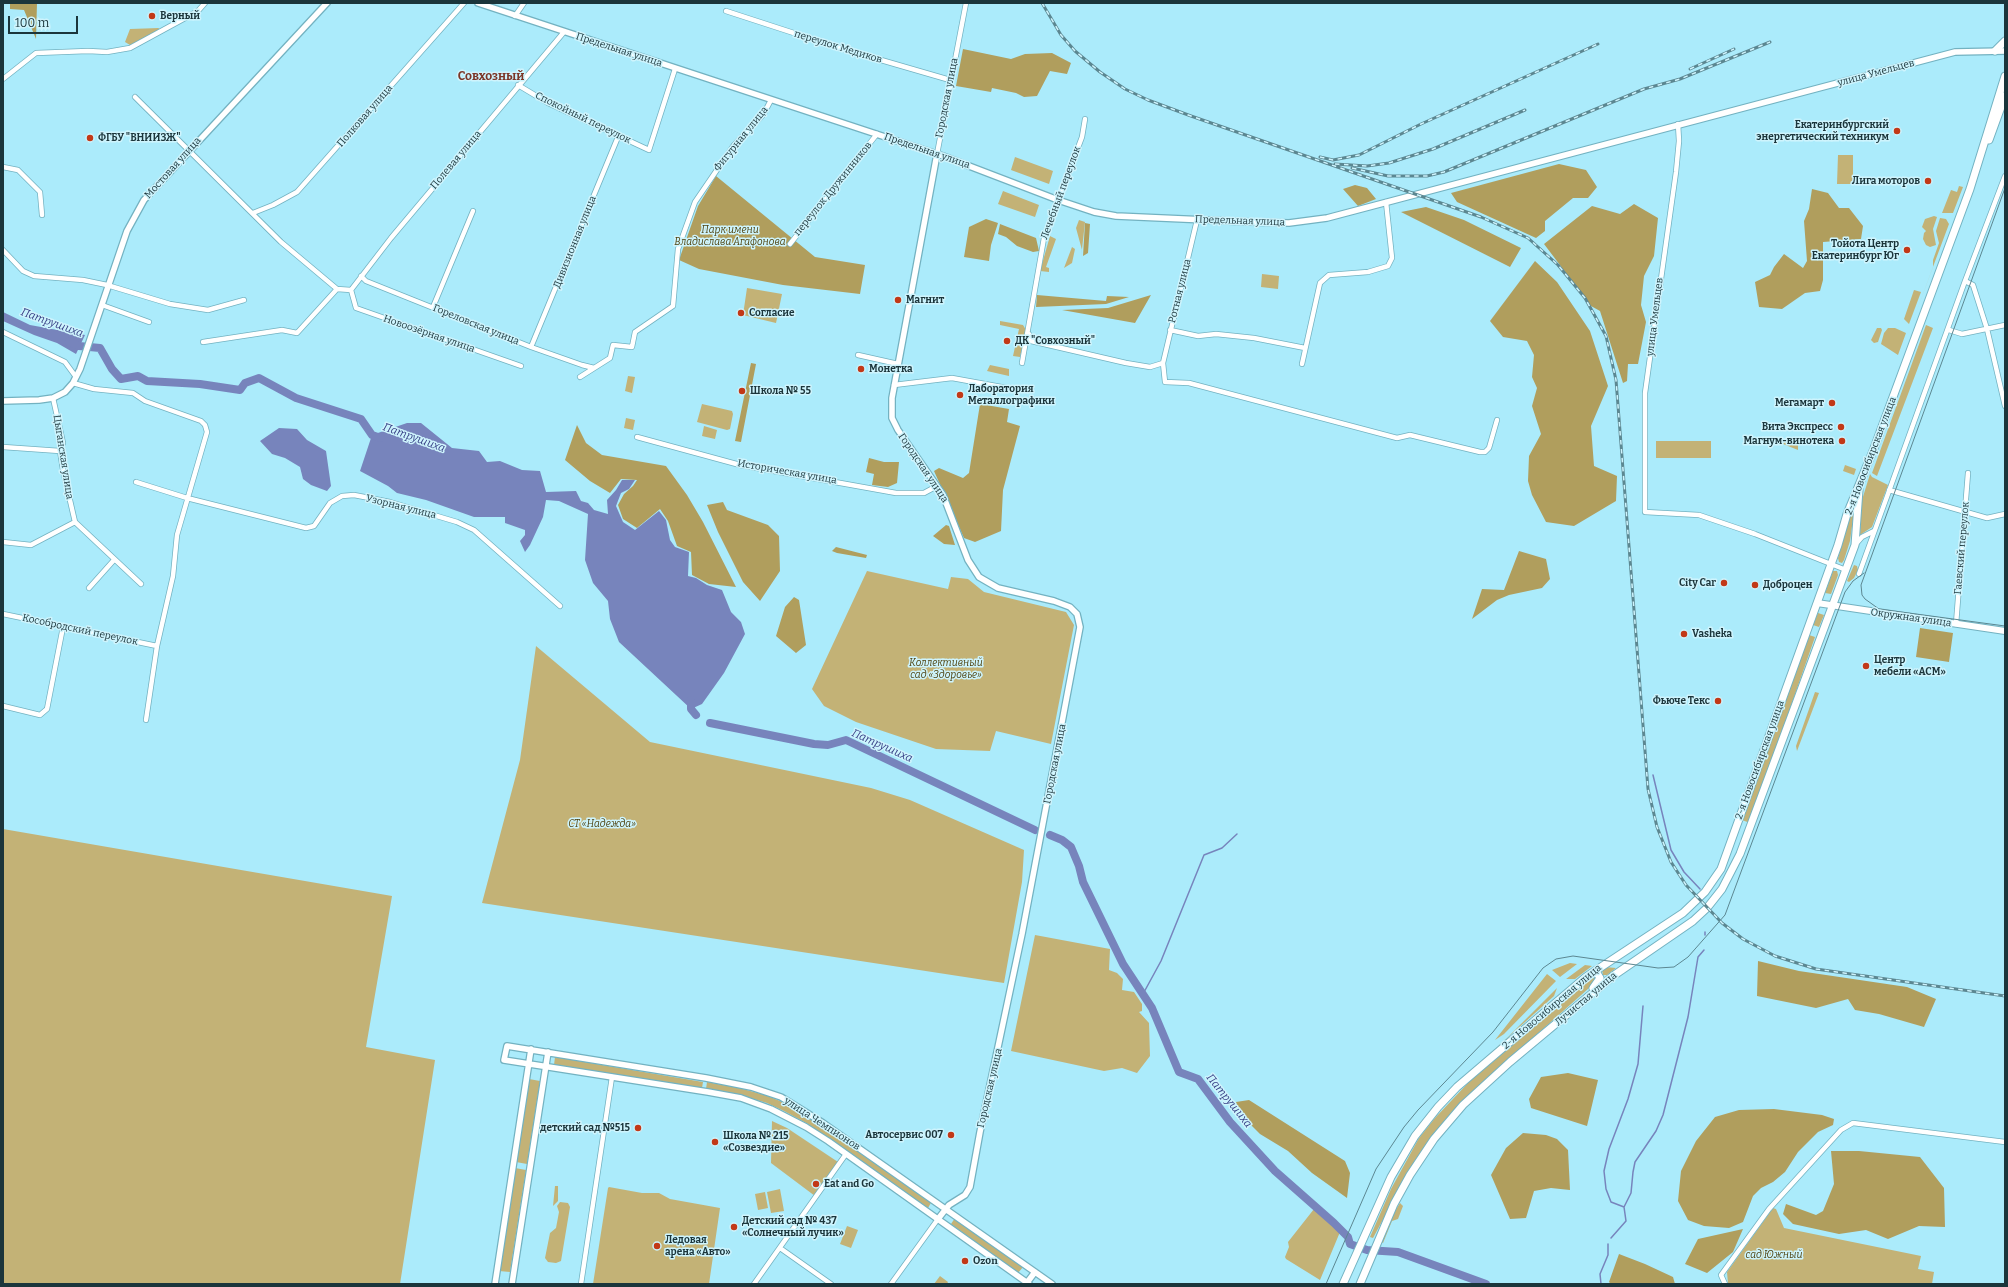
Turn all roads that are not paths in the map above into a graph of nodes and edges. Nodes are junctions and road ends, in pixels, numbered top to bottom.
1 (205, 3) edge
2 (327, 3) edge
3 (464, 3) edge
4 (478, 3) edge
5 (524, 3) edge
6 (966, 3) edge
7 (726, 11) dead end
8 (515, 16) junction
9 (564, 32) junction
10 (2005, 41) edge
11 (1995, 51) junction
12 (2005, 51) edge
13 (675, 69) junction
14 (2005, 76) edge
15 (3, 79) edge
16 (950, 80) junction
17 (518, 85) junction
18 (2005, 96) edge
19 (135, 97) dead end
20 (771, 100) junction
21 (1085, 119) dead end
22 (1678, 124) junction
23 (877, 134) junction
24 (618, 137) junction
25 (189, 151) junction
26 (937, 154) junction
27 (1979, 162) junction
28 (3, 167) edge
29 (2005, 176) edge
30 (1058, 200) junction
31 (1386, 202) junction
32 (473, 211) dead end
33 (253, 213) junction
34 (42, 215) dead end
35 (1197, 220) junction
36 (790, 244) dead end
37 (3, 250) edge
38 (361, 276) junction
39 (1965, 281) junction
40 (107, 285) junction
41 (337, 288) junction
42 (351, 290) junction
43 (244, 300) dead end
44 (102, 305) junction
45 (433, 307) junction
46 (149, 322) dead end
47 (2005, 325) edge
48 (1987, 329) junction
49 (1170, 330) junction
50 (1949, 330) junction
51 (3, 332) edge
52 (1028, 333) junction
53 (203, 342) dead end
54 (531, 347) junction
55 (1305, 348) junction
56 (858, 355) dead end
57 (1022, 363) dead end
58 (1163, 363) junction
59 (898, 364) junction
60 (1302, 364) dead end
61 (521, 366) dead end
62 (594, 368) junction
63 (580, 377) dead end
64 (75, 380) junction
65 (894, 385) junction
66 (1007, 388) dead end
67 (53, 398) junction
68 (3, 401) edge
69 (2005, 406) edge
70 (1497, 420) dead end
71 (637, 437) dead end
72 (3, 447) edge
73 (60, 451) junction
74 (1968, 472) dead end
75 (136, 482) dead end
76 (937, 486) junction
77 (1859, 488) junction
78 (1890, 490) junction
79 (187, 498) junction
80 (1966, 513) junction
81 (2005, 514) edge
82 (75, 522) junction
83 (1874, 531) junction
84 (3, 542) edge
85 (1855, 545) junction
86 (114, 560) junction
87 (1831, 564) junction
88 (1846, 570) junction
89 (1859, 574) dead end
90 (141, 584) dead end
91 (89, 588) dead end
92 (1817, 603) junction
93 (560, 606) dead end
94 (1833, 606) junction
95 (3, 614) edge
96 (1956, 624) junction
97 (63, 627) junction
98 (2005, 631) edge
99 (157, 646) junction
100 (3, 706) edge
101 (146, 720) dead end
102 (1590, 974) junction
103 (1575, 1007) junction
104 (531, 1050) junction
105 (548, 1052) junction
106 (528, 1064) junction
107 (546, 1067) junction
108 (612, 1077) junction
109 (2005, 1142) edge
110 (846, 1154) junction
111 (946, 1208) junction
112 (938, 1219) junction
113 (780, 1248) junction
114 (1035, 1272) junction
115 (494, 1284) edge
116 (512, 1284) edge
117 (581, 1284) edge
118 (754, 1284) edge
119 (831, 1284) edge
120 (890, 1284) edge
121 (1027, 1284) edge
122 (1052, 1284) edge
123 (1343, 1284) edge
124 (1360, 1284) edge
125 (1724, 1284) edge

1 - 15 street
2 - 25 street, Мостовая улица
3 - 33 street, Полковая улица
4 - 8 street, Предельная улица
5 - 8 street
6 - 16 street, Городская улица
7 - 16 street, переулок Медиков
8 - 9 street, Предельная улица
9 - 13 street, Предельная улица
9 - 17 street, Полевая улица
10 - 11 main road
11 - 12 street, улица Умельцев
11 - 22 street, улица Умельцев
13 - 20 street, Предельная улица
13 - 24 street, Спокойный переулок
14 - 27 main road, 2-я Новосибирская улица
16 - 26 street, Городская улица
17 - 24 street, Спокойный переулок
17 - 38 street, Полевая улица
18 - 27 main road, 2-я Новосибирская улица
19 - 25 street
20 - 23 street, Предельная улица
20 - 62 street, Фигурная улица
21 - 30 street, Лечебный переулок
22 - 31 street, улица Умельцев
22 - 87 street, улица Умельцев
23 - 26 street, Предельная улица
23 - 36 street, переулок Дружинников
24 - 54 street, Дивизионная улица
25 - 33 street
25 - 40 street, Мостовая улица
26 - 30 street, Предельная улица
26 - 59 street, Городская улица
27 - 77 main road, 2-я Новосибирская улица
28 - 34 street
29 - 39 street
30 - 35 street, Предельная улица
30 - 52 street, Лечебный переулок
31 - 35 street, Предельная улица
31 - 55 street
32 - 45 street
33 - 41 street
35 - 49 street, Ротная улица
37 - 40 street
38 - 42 street, Полевая улица
38 - 45 street, Гореловская улица
39 - 48 street
39 - 50 street
40 - 43 street
40 - 44 street, Мостовая улица
41 - 42 street
41 - 53 street
42 - 61 street, Новоозёрная улица
44 - 46 street
44 - 64 street, Мостовая улица
45 - 54 street, Гореловская улица
47 - 48 street
48 - 50 street
48 - 69 street
49 - 55 street
49 - 58 street, Ротная улица
50 - 78 street
51 - 64 street
52 - 57 street, Лечебный переулок
52 - 58 street
54 - 62 street, Гореловская улица
55 - 60 street
56 - 59 street
58 - 70 street
59 - 65 street, Городская улица
62 - 63 street, Фигурная улица
64 - 67 street
64 - 79 street
65 - 66 street
65 - 76 street, Городская улица
67 - 68 street
67 - 73 street, Цыганская улица
71 - 76 street, Историческая улица
72 - 73 street
73 - 82 street, Цыганская улица
74 - 80 street, Гаевский переулок
75 - 79 street, Узорная улица
76 - 111 street, Городская улица
77 - 85 main road, Лучистая улица
77 - 87 main road, 2-я Новосибирская улица
78 - 80 street
78 - 83 street
79 - 93 street, Узорная улица
79 - 99 street
80 - 81 street
80 - 96 street, Гаевский переулок
82 - 84 street
82 - 86 street
83 - 85 street
83 - 89 street
85 - 88 main road, Лучистая улица
86 - 90 street
86 - 91 street
87 - 88 street
87 - 92 main road, 2-я Новосибирская улица
88 - 94 main road, Лучистая улица
92 - 94 main road, Окружная улица
92 - 102 main road, 2-я Новосибирская улица
94 - 96 main road, Окружная улица
94 - 103 main road, Лучистая улица
95 - 97 street, Кособродский переулок
96 - 98 main road, Окружная улица
97 - 99 street, Кособродский переулок
97 - 100 street
99 - 101 street
102 - 103 main road
102 - 123 main road, 2-я Новосибирская улица
103 - 124 main road, Лучистая улица
104 - 105 street, улица Чемпионов
104 - 106 street
104 - 106 street, улица Чемпионов
105 - 107 street
105 - 111 street, улица Чемпионов
106 - 107 street, улица Чемпионов
106 - 115 street
107 - 108 street, улица Чемпионов
107 - 116 street
108 - 110 street, улица Чемпионов
108 - 117 street
109 - 125 street
110 - 112 street, улица Чемпионов
110 - 113 street
111 - 112 street, Городская улица
111 - 114 street, улица Чемпионов
112 - 120 street
112 - 121 street, улица Чемпионов
113 - 118 street
113 - 119 street
114 - 121 street
114 - 122 street, улица Чемпионов

